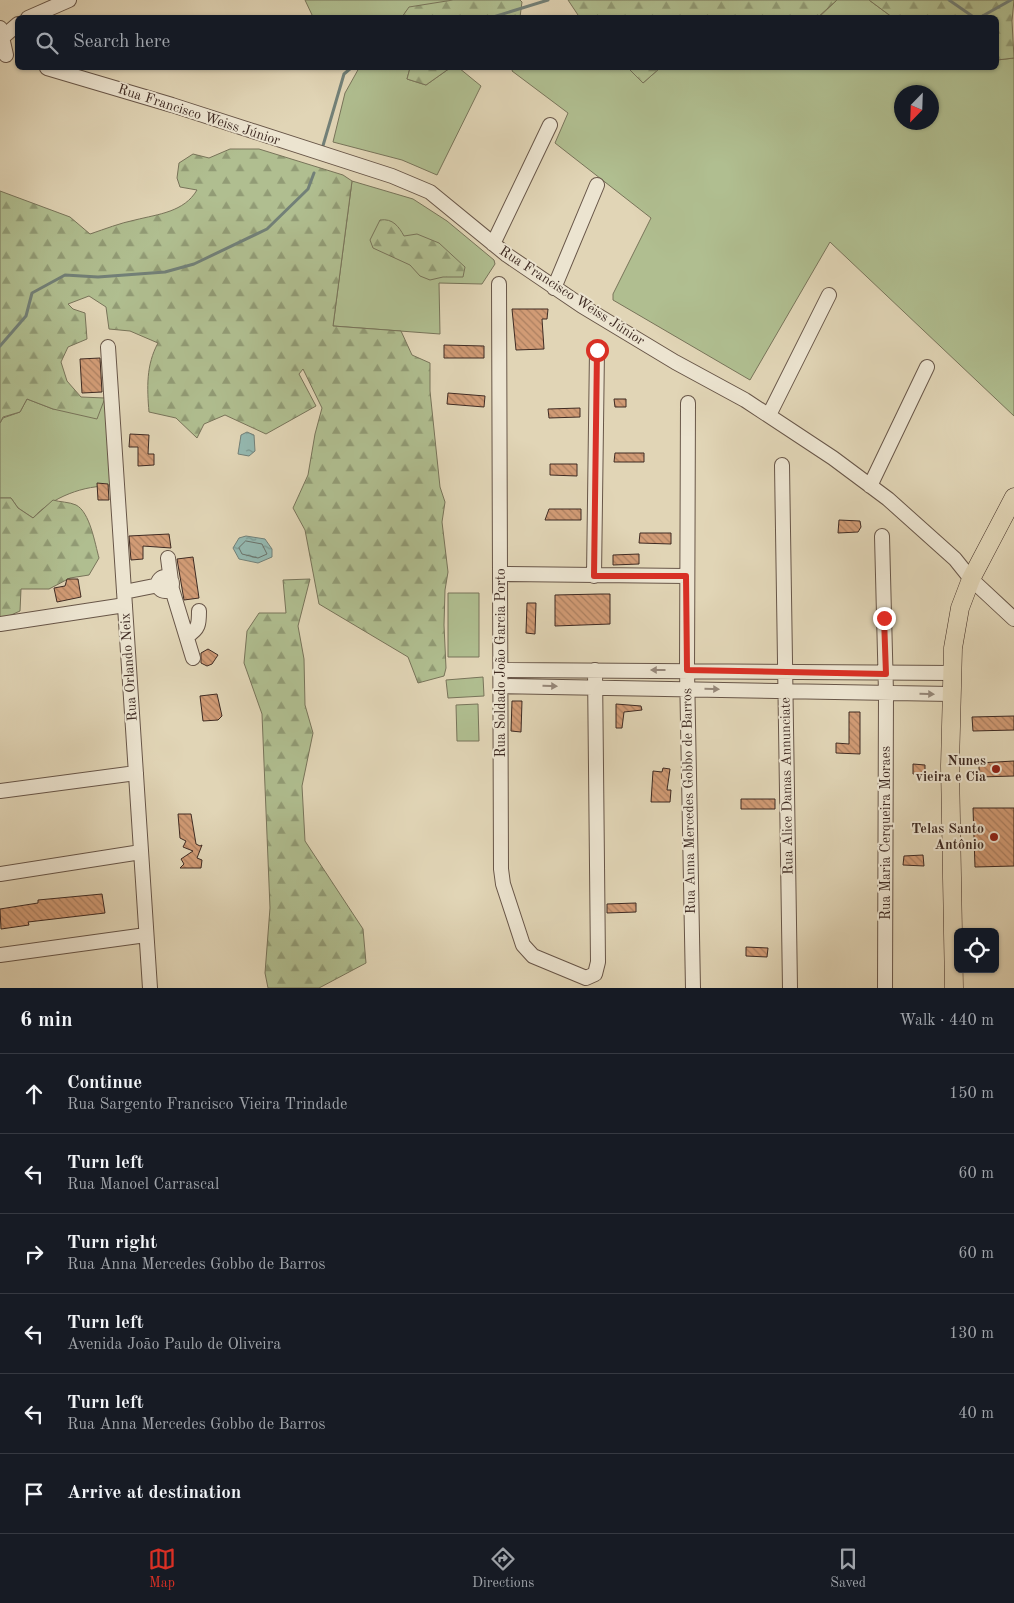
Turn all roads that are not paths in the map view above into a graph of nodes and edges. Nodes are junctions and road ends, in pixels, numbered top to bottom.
1 (69, 0) edge
2 (35, 15) edge
3 (15, 23) edge
4 (1, 30) edge
5 (8, 56) edge
6 (54, 70) edge
7 (550, 125) dead end
8 (596, 185) dead end
9 (493, 244) junction
10 (499, 284) dead end
11 (554, 288) junction
12 (829, 295) dead end
13 (108, 347) dead end
14 (597, 350) dead end
15 (927, 367) dead end
16 (688, 403) dead end
17 (769, 415) junction
18 (782, 465) dead end
19 (870, 486) junction
20 (1014, 497) edge
21 (882, 536) dead end
22 (168, 558) dead end
23 (501, 574) junction
24 (594, 576) junction
25 (686, 576) junction
26 (971, 579) junction
27 (167, 584) junction
28 (125, 599) junction
29 (199, 611) dead end
30 (1014, 620) edge
31 (0, 624) edge
32 (187, 636) junction
33 (193, 658) dead end
34 (501, 670) junction
35 (595, 670) junction
36 (687, 670) junction
37 (785, 670) junction
38 (952, 673) junction
39 (904, 674) junction
40 (886, 676) junction
41 (501, 686) junction
42 (595, 687) junction
43 (687, 689) junction
44 (785, 691) junction
45 (886, 693) junction
46 (905, 694) junction
47 (951, 694) junction
48 (136, 773) junction
49 (0, 791) edge
50 (141, 852) junction
51 (0, 874) edge
52 (146, 935) junction
53 (0, 955) edge
54 (150, 988) edge
55 (693, 988) edge
56 (790, 988) edge
57 (885, 988) edge
58 (954, 988) edge

1 - 2 street
3 - 4 street
4 - 5 street
6 - 9 street, Rua Francisco Weiss Júnior
7 - 9 street
8 - 11 street
9 - 11 street, Rua Francisco Weiss Júnior
10 - 23 street, Rua Soldado João Garcia Porto
11 - 17 street, Rua Francisco Weiss Júnior
12 - 17 street
13 - 28 street, Rua Orlando Neix
14 - 24 street
15 - 19 street
16 - 25 street, Rua Anna Mercedes Gobbo de Barros
17 - 19 street, Rua Francisco Weiss Júnior
18 - 37 street, Rua Alice Damas Annunciate
19 - 26 street, Rua Francisco Weiss Júnior
20 - 26 main road
21 - 40 street
22 - 27 street
23 - 24 street
23 - 34 street, Rua Soldado João Garcia Porto
24 - 25 street
25 - 36 street, Rua Anna Mercedes Gobbo de Barros
26 - 30 street, Rua Francisco Weiss Júnior
26 - 38 main road
27 - 28 street
27 - 32 street
28 - 31 street
28 - 48 street, Rua Orlando Neix
29 - 32 street
32 - 33 street
34 - 35 street
34 - 41 street, Rua Soldado João Garcia Porto
36 -> 35 street
35 - 42 street
36 - 37 street
36 - 43 street, Rua Anna Mercedes Gobbo de Barros
37 - 40 street
37 - 44 street, Rua Alice Damas Annunciate
38 - 39 street
38 - 47 main road
39 - 40 street
39 - 46 street
40 - 45 street, Rua Maria Cerqueira Moraes
41 -> 42 street
41 - 42 street, Rua Soldado João Garcia Porto
42 - 43 street
43 -> 44 street
43 - 55 street, Rua Anna Mercedes Gobbo de Barros
44 - 45 street
44 - 56 street, Rua Alice Damas Annunciate
45 - 46 street
45 - 57 street, Rua Maria Cerqueira Moraes
46 -> 47 street
47 - 58 main road
48 - 49 street
48 - 50 street, Rua Orlando Neix
50 - 51 street
50 - 52 street, Rua Orlando Neix
52 - 53 street
52 - 54 street, Rua Orlando Neix

